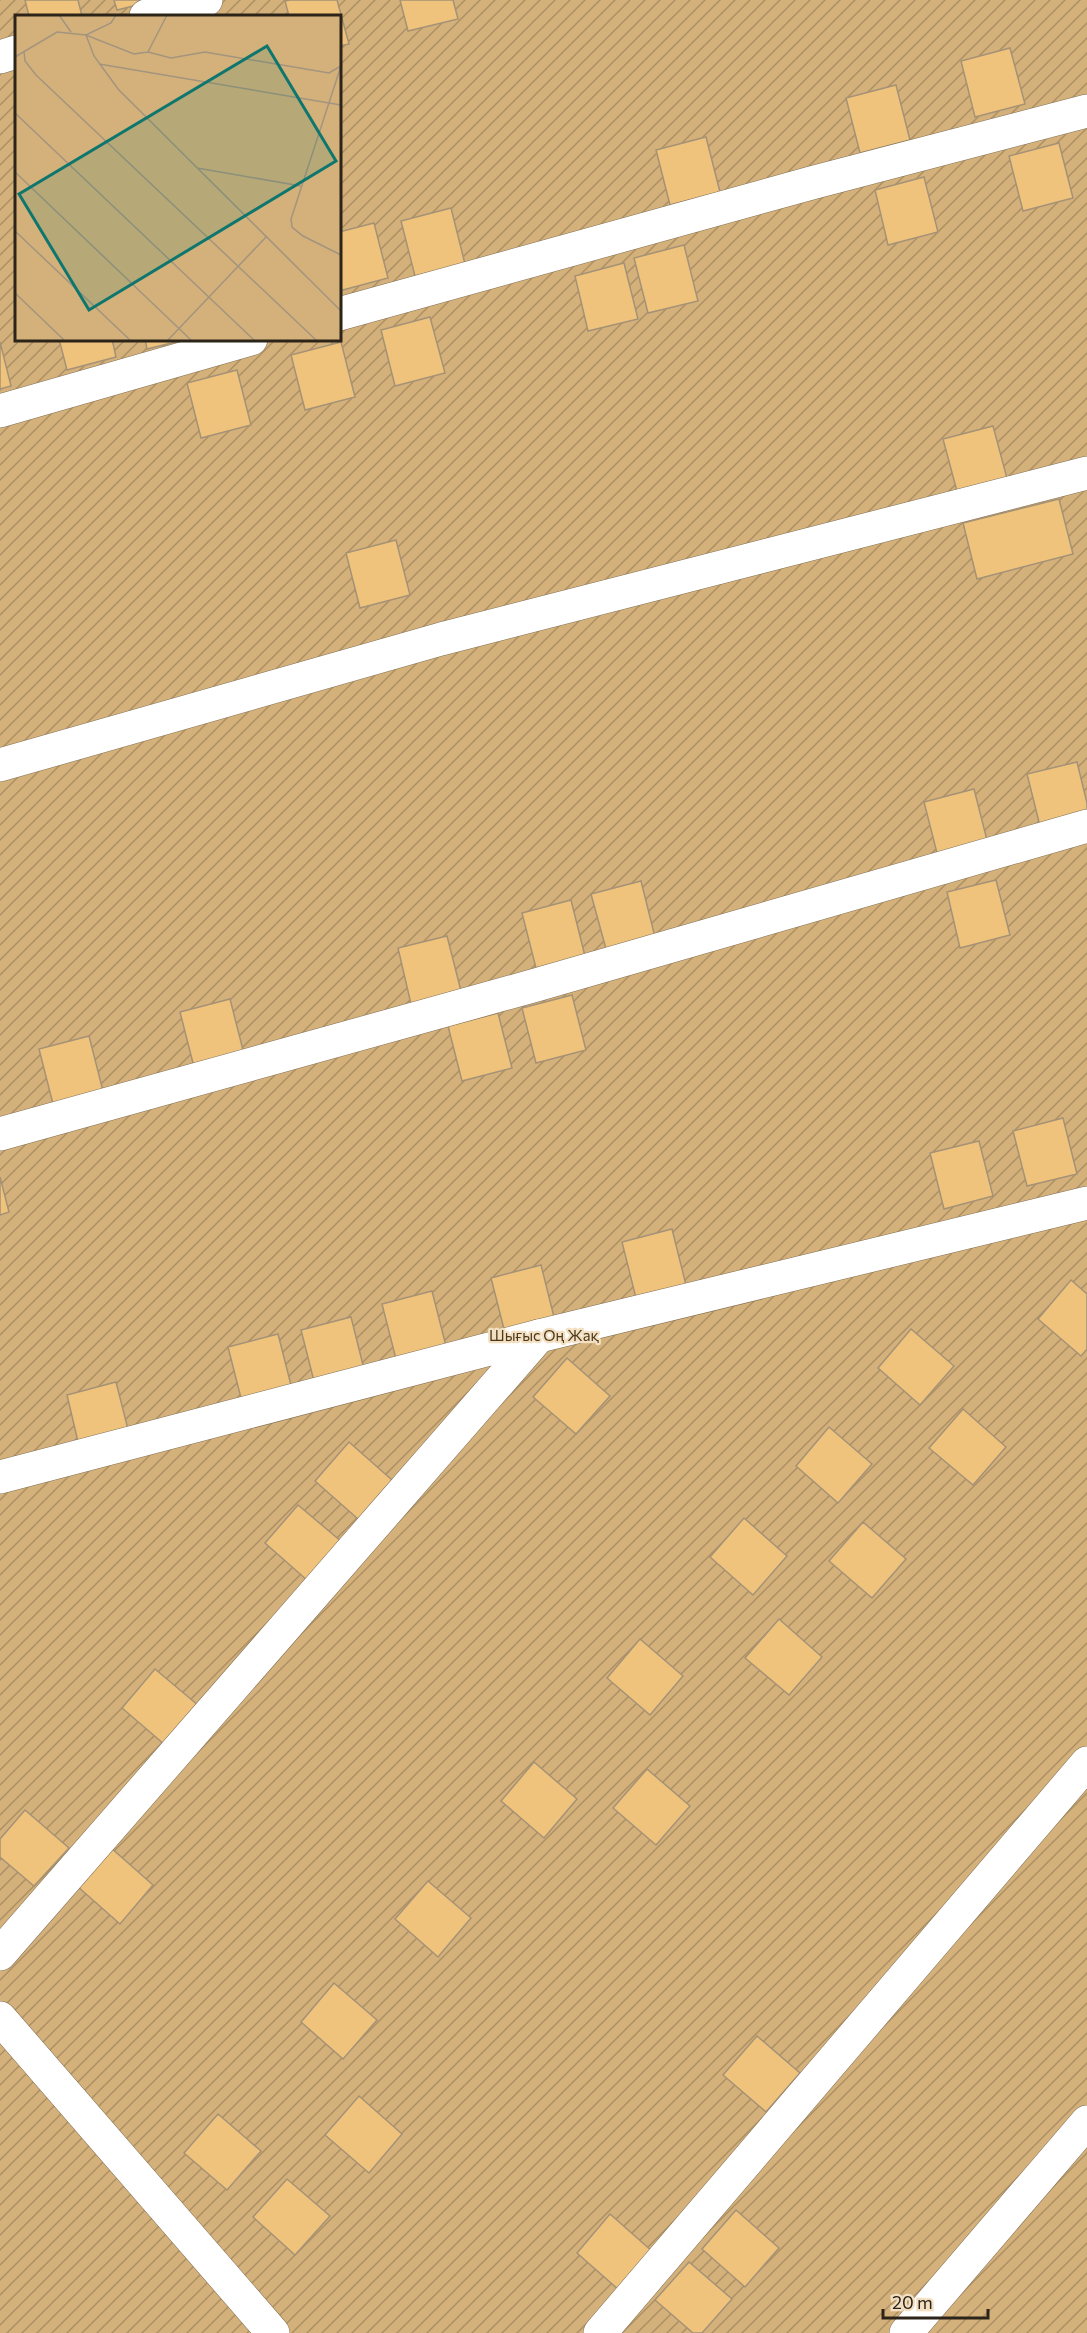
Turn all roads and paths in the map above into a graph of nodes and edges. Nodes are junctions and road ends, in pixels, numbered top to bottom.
1 (206, 0) edge
2 (150, 15) edge
3 (15, 52) edge
4 (0, 57) edge
5 (1087, 111) edge
6 (340, 314) edge
7 (248, 340) edge
8 (0, 411) edge
9 (1087, 473) edge
10 (0, 765) edge
11 (1087, 826) edge
12 (0, 1134) edge
13 (1087, 1203) edge
14 (539, 1336) junction
15 (0, 1477) edge
16 (1087, 1763) edge
17 (0, 1954) edge
18 (0, 2019) edge
19 (1087, 2122) edge
20 (273, 2333) edge
21 (600, 2333) edge
22 (906, 2333) edge

1 - 2 lane
3 - 4 lane
5 - 6 lane
7 - 8 lane
9 - 10 lane
11 - 12 lane
13 - 14 lane
14 - 15 lane
14 - 17 lane
16 - 21 lane
18 - 20 lane
19 - 22 lane

